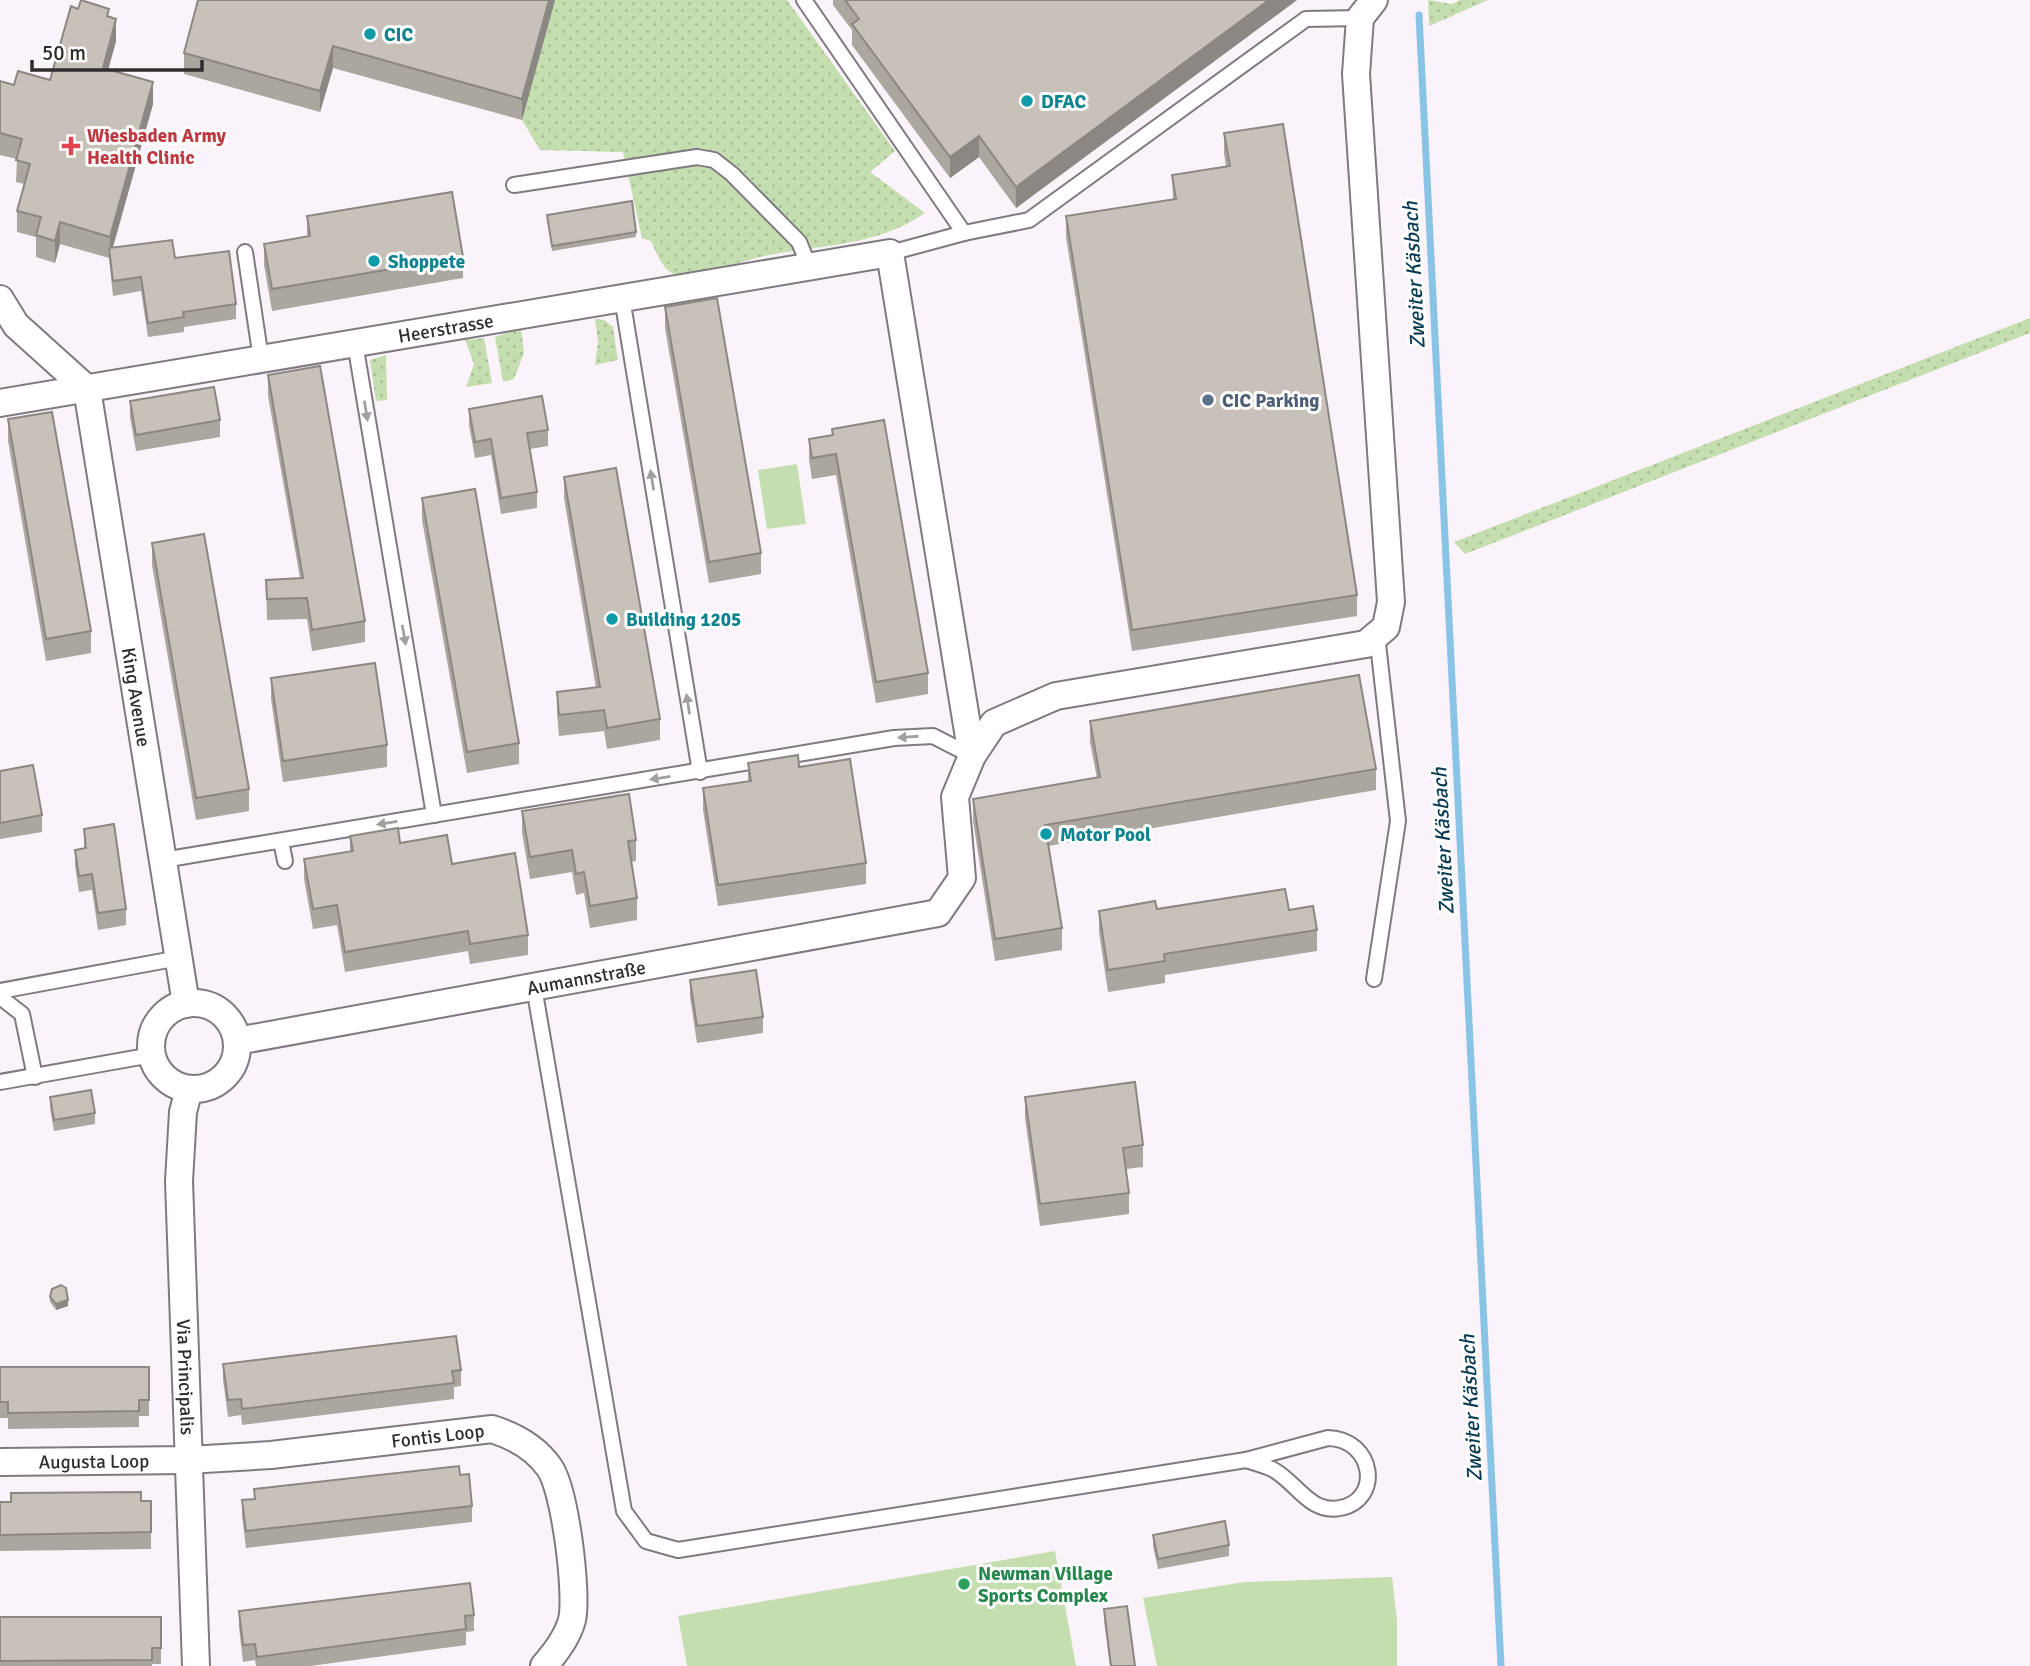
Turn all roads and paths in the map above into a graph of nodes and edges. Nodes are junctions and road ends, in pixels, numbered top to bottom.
1 (804, 0) edge
2 (1367, 9) edge
3 (514, 185) dead end
4 (964, 233) junction
5 (245, 252) dead end
6 (890, 253) junction
7 (809, 267) junction
8 (622, 298) junction
9 (0, 299) edge
10 (355, 343) junction
11 (261, 359) junction
12 (87, 389) junction
13 (0, 403) edge
14 (1377, 635) junction
15 (972, 756) junction
16 (699, 772) junction
17 (434, 815) junction
18 (281, 841) junction
19 (163, 860) junction
20 (285, 861) dead end
21 (179, 958) junction
22 (1374, 979) dead end
23 (534, 987) junction
24 (0, 990) edge
25 (0, 997) edge
26 (186, 1004) junction
27 (237, 1041) junction
28 (152, 1055) junction
29 (35, 1077) junction
30 (0, 1082) edge
31 (189, 1089) junction
32 (1246, 1460) junction
33 (188, 1461) junction
34 (0, 1462) edge
35 (196, 1666) edge
36 (544, 1666) edge

1 - 4 lane
2 - 4 lane
2 - 14 street
3 - 7 lane
4 - 6 lane
5 - 11 lane
6 - 7 street, Heerstrasse
6 - 15 street
7 - 8 street, Heerstrasse
8 - 10 street, Heerstrasse
16 -> 8 lane
9 - 12 street
10 - 11 street, Heerstrasse
10 -> 17 lane
11 - 12 street, Heerstrasse
12 - 13 street, Heerstrasse
12 - 19 street, King Avenue
14 - 15 street
14 - 22 lane
15 -> 16 lane
15 - 23 street, Aumannstraße
16 -> 17 lane
17 -> 18 lane
18 - 19 lane
18 - 20 lane
19 - 21 street, King Avenue
21 - 24 lane
21 - 26 street, King Avenue
23 - 27 street, Aumannstraße
23 - 32 lane
25 - 29 lane
26 - 27 street
26 - 28 street
27 - 31 street
28 - 29 lane
28 - 31 street
29 - 30 lane
31 - 33 street, Via Principalis
32 - 32 lane
33 - 34 street, Augusta Loop
33 - 35 street, Via Principalis
33 - 36 street, Fontis Loop

